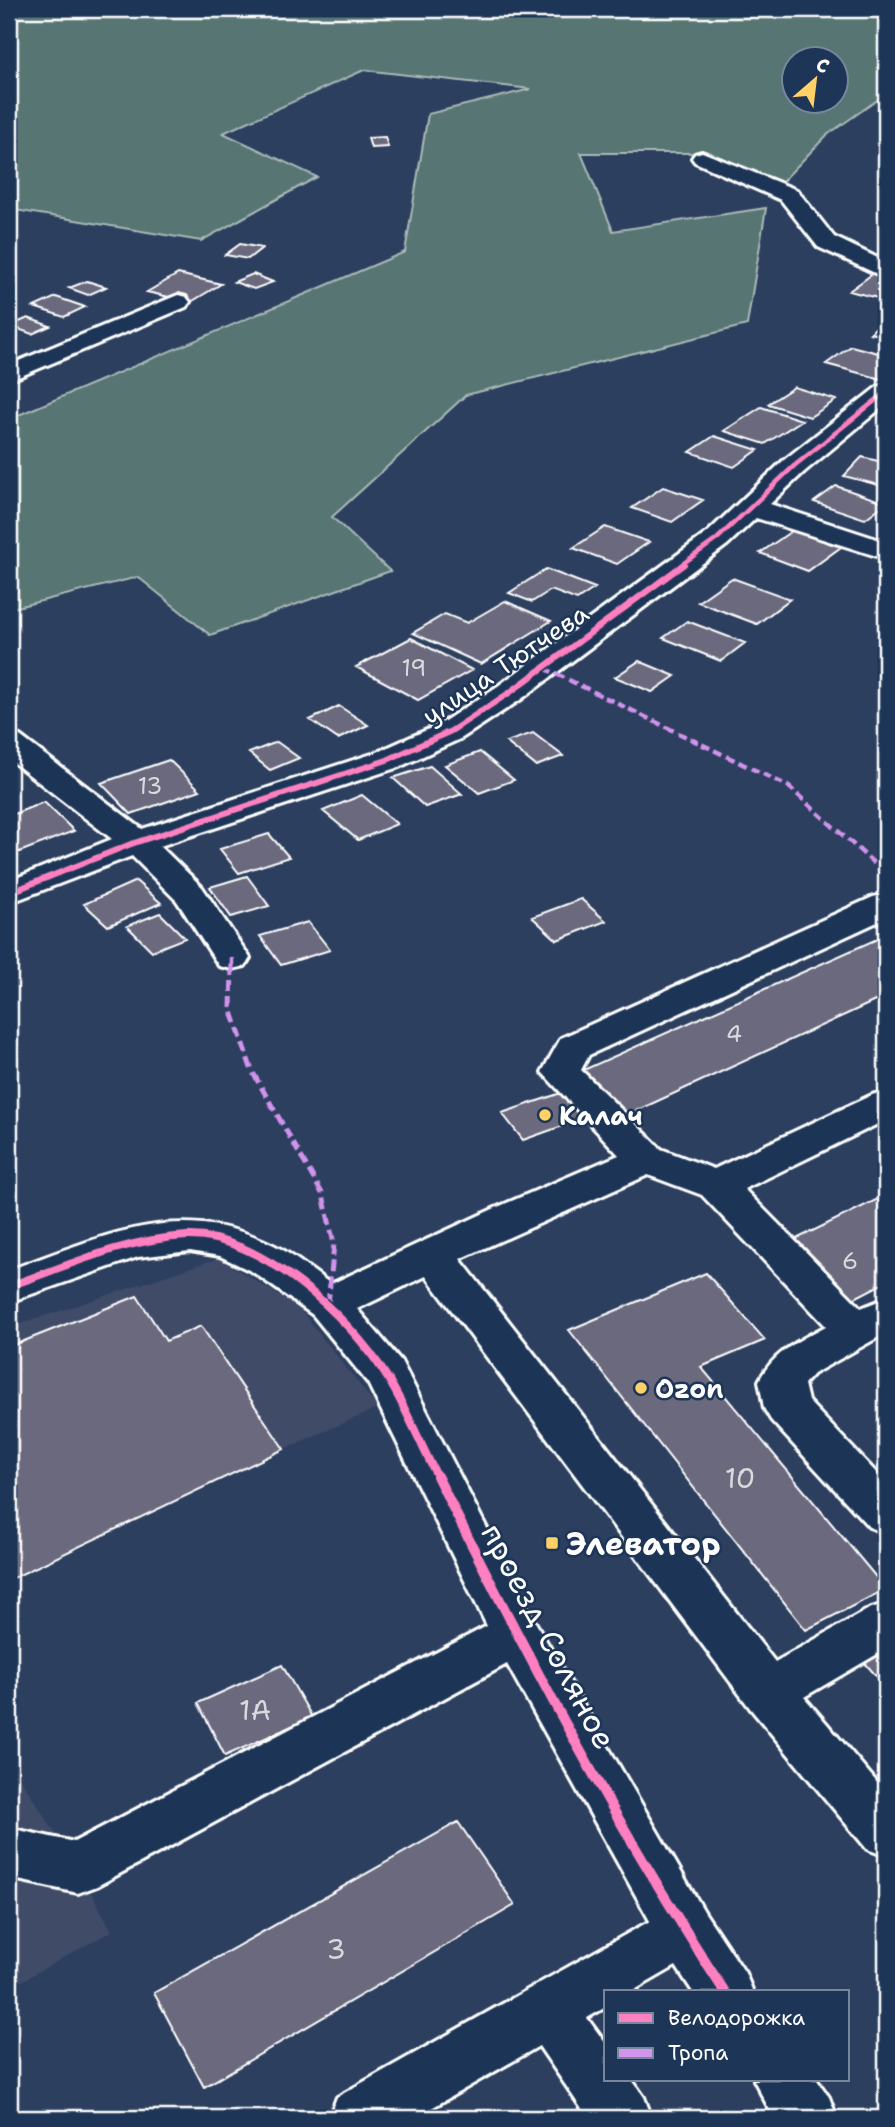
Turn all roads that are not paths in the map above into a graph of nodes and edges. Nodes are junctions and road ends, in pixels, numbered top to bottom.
1 (702, 159) dead end
2 (886, 271) edge
3 (178, 302) dead end
4 (9, 374) edge
5 (886, 392) edge
6 (751, 507) junction
7 (886, 551) edge
8 (9, 743) edge
9 (137, 842) junction
10 (9, 893) edge
11 (886, 905) edge
12 (232, 958) dead end
13 (886, 1104) edge
14 (647, 1159) junction
15 (716, 1185) junction
16 (433, 1255) junction
17 (9, 1286) edge
18 (328, 1304) junction
19 (871, 1322) edge
20 (886, 1514) edge
21 (886, 1624) edge
22 (516, 1635) junction
23 (768, 1692) junction
24 (886, 1832) edge
25 (9, 1853) edge
26 (685, 1931) junction
27 (724, 1990) edge
28 (548, 2010) junction
29 (784, 2082) edge
30 (358, 2118) edge
31 (623, 2118) edge
32 (808, 2118) edge

1 - 2 street
3 - 4 street
5 - 6 street, улица Тютчева
6 - 7 street
6 - 9 street, улица Тютчева
8 - 9 street
9 - 10 street, улица Тютчева
9 - 12 street
11 - 14 street
13 - 15 street
14 - 15 street
14 - 16 street
15 - 19 street
16 - 18 street
16 - 23 street
17 - 18 street
18 - 22 street, проезд Соляное
19 - 20 street
21 - 23 street
22 - 25 street
22 - 26 street, проезд Соляное
23 - 24 street
26 - 27 street, проезд Соляное
26 - 28 street
28 - 30 street
28 - 31 street
29 - 32 street

